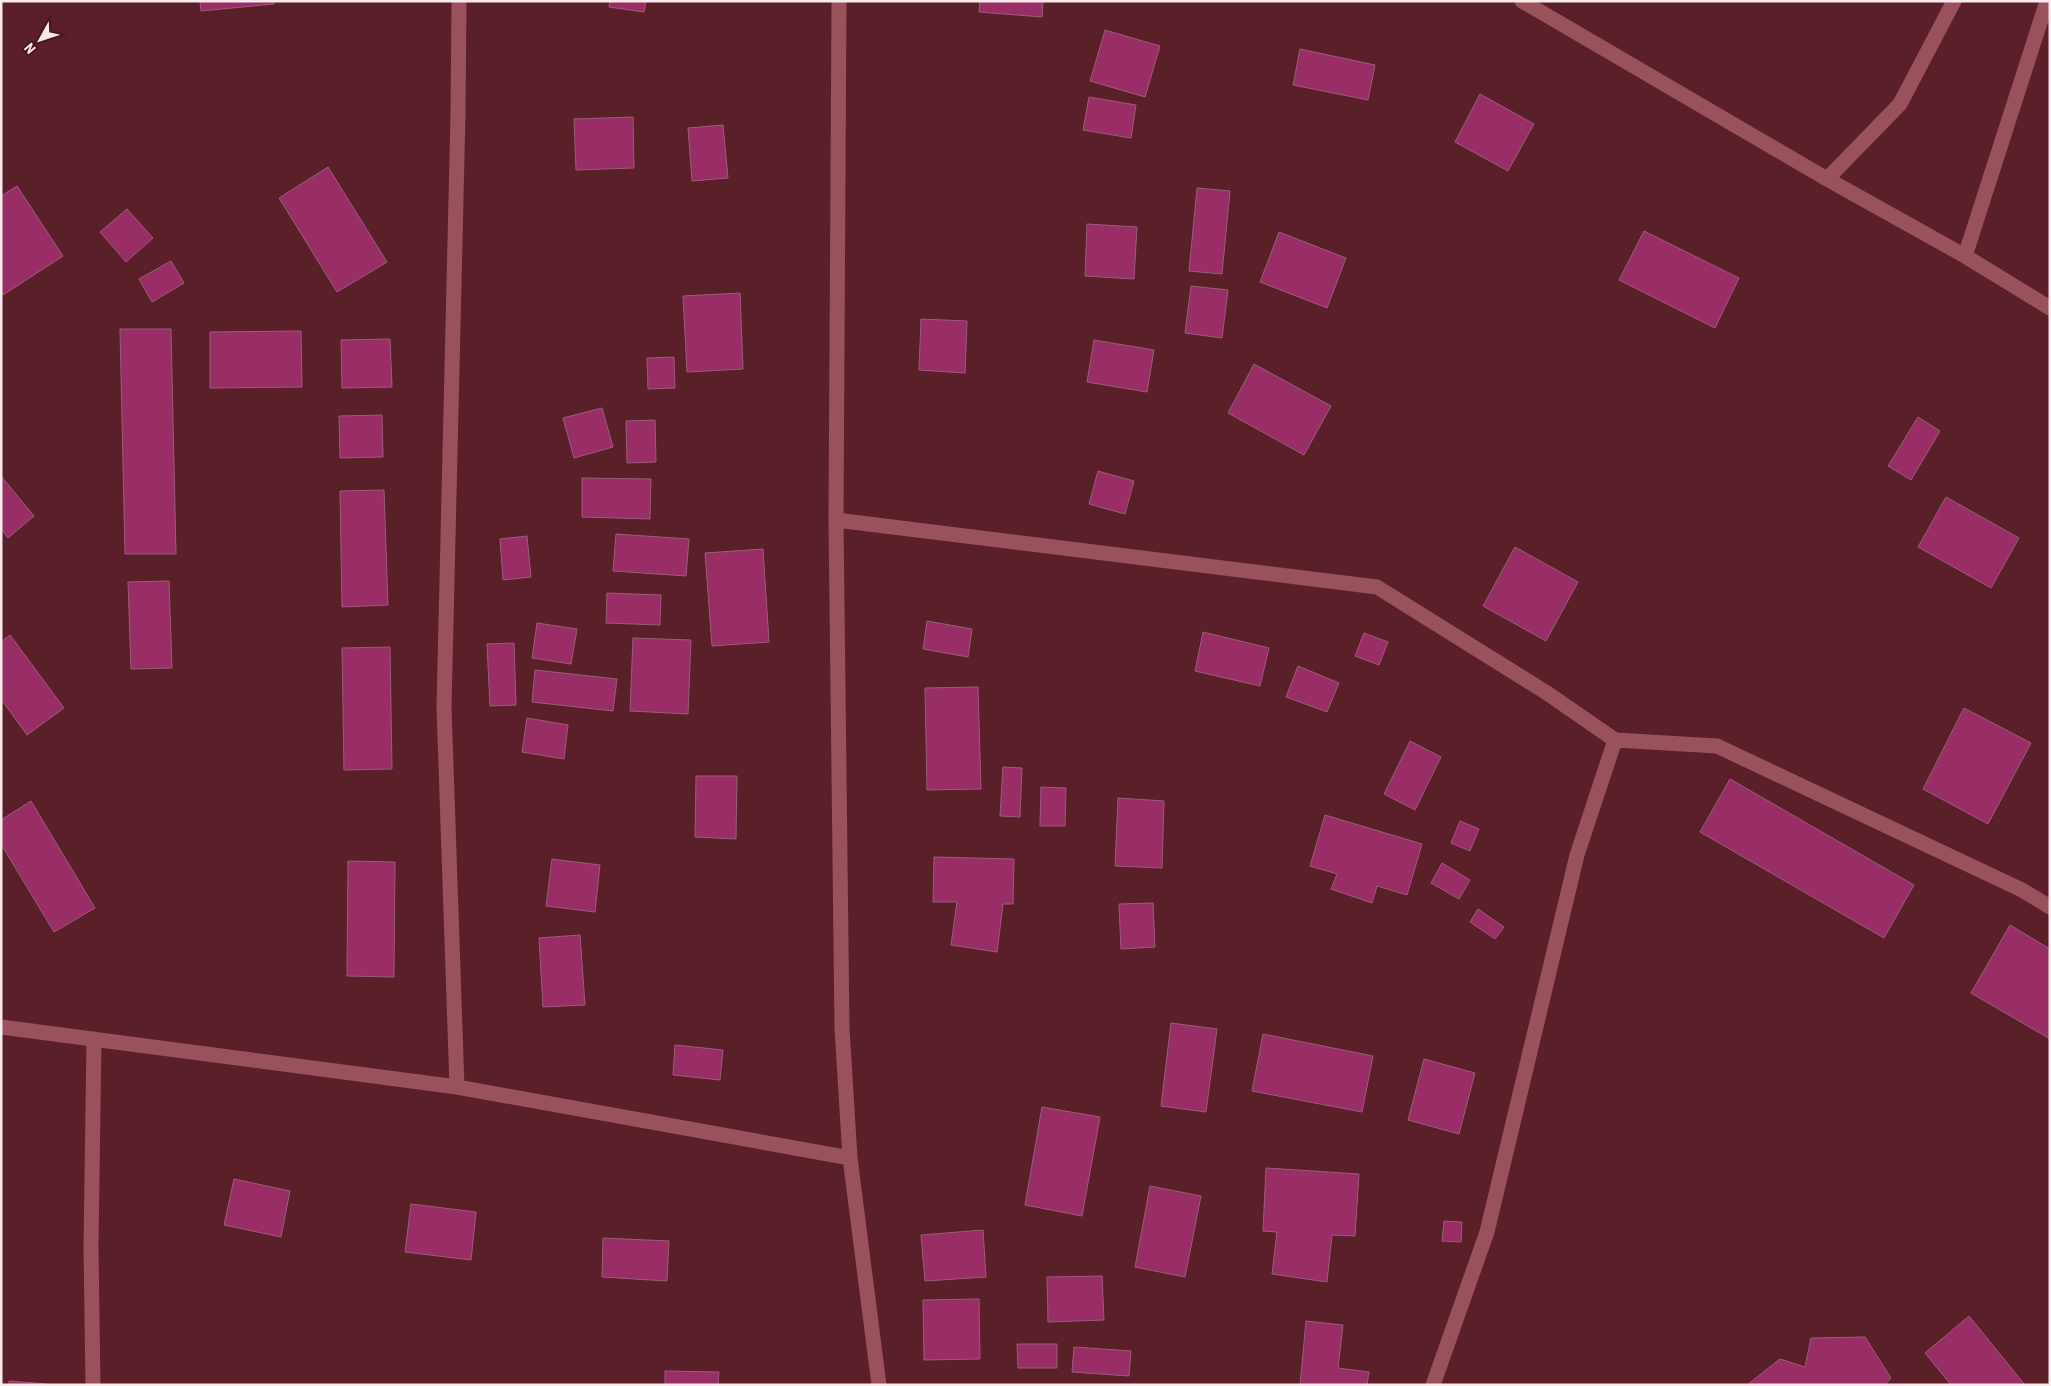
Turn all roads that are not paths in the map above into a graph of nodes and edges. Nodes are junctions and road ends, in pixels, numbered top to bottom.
1 (458, 1) edge
2 (838, 1) edge
3 (1522, 1) edge
4 (1954, 1) edge
5 (2047, 1) edge
6 (1827, 179) junction
7 (1965, 256) junction
8 (2050, 308) edge
9 (836, 520) junction
10 (1615, 740) junction
11 (2050, 907) edge
12 (1, 1027) edge
13 (94, 1039) junction
14 (457, 1087) junction
15 (850, 1158) junction
16 (93, 1385) edge
17 (879, 1385) edge
18 (1433, 1385) edge

1 - 14 street
2 - 9 street
3 - 6 street
4 - 6 street
5 - 7 street
6 - 7 street
7 - 8 street
9 - 10 street
9 - 15 street
10 - 11 street
10 - 18 street
12 - 13 street
13 - 14 street
13 - 16 street
14 - 15 street
15 - 17 street

